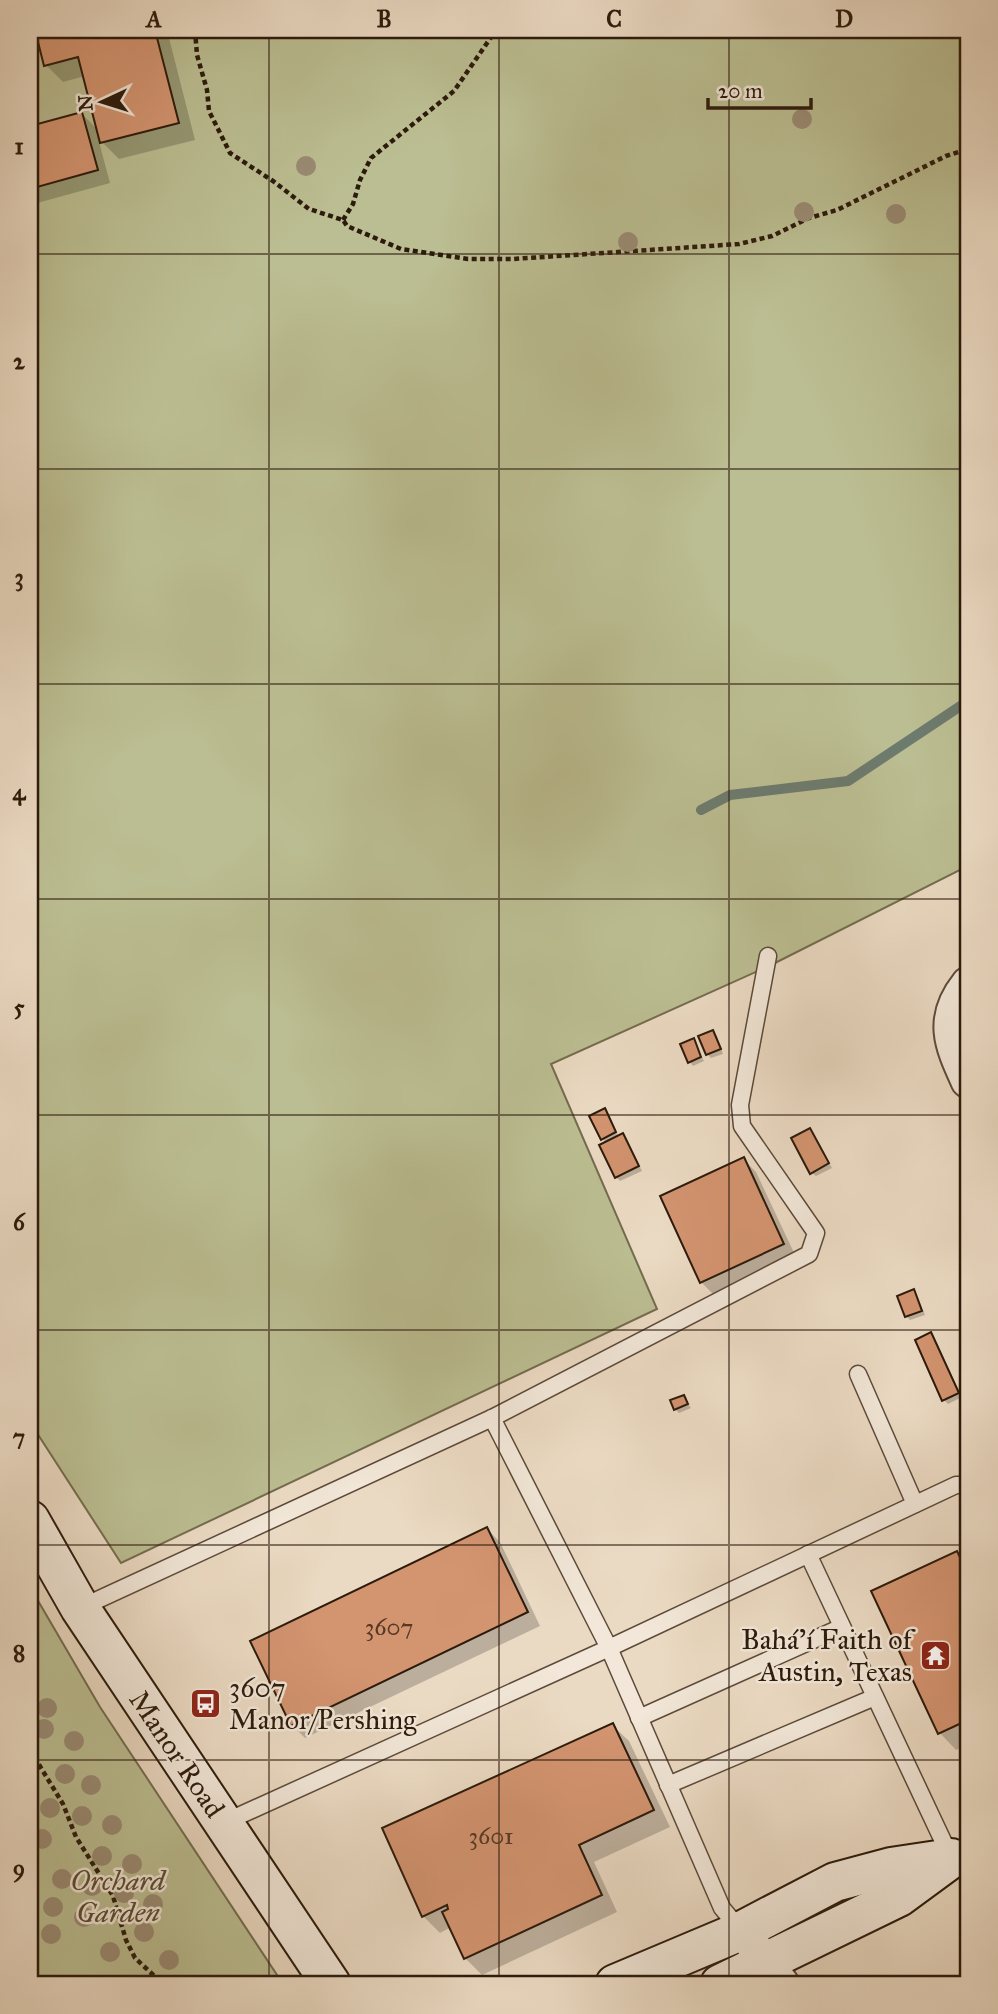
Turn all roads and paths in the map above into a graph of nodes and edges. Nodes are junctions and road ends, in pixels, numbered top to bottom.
1 (195, 30) edge
2 (496, 30) edge
3 (968, 149) edge
4 (343, 220) junction
5 (768, 956) dead end
6 (968, 984) edge
7 (968, 1081) edge
8 (858, 1374) dead end
9 (492, 1418) junction
10 (968, 1491) edge
11 (915, 1504) junction
12 (30, 1520) edge
13 (808, 1554) junction
14 (80, 1608) junction
15 (842, 1627) junction
16 (609, 1648) junction
17 (875, 1697) junction
18 (639, 1718) junction
19 (30, 1750) edge
20 (668, 1785) junction
21 (223, 1823) junction
22 (960, 1854) edge
23 (761, 1956) edge
24 (163, 1984) edge
25 (331, 1984) edge
26 (615, 1984) edge
27 (720, 1984) edge

1 - 4 path
2 - 4 path
3 - 4 path
5 - 9 lane
6 - 7 street
8 - 11 lane
9 - 14 lane
9 - 16 lane
10 - 11 lane
11 - 13 lane
12 - 14 main road, Manor Road
13 - 15 lane
13 - 16 lane
14 - 21 main road, Manor Road
15 - 17 lane
15 - 18 lane
16 - 18 lane
16 - 21 lane
17 - 20 lane
17 - 22 lane
18 - 20 lane
19 - 24 path
20 - 23 lane
21 - 25 main road, Manor Road
22 - 23 main road
23 - 26 main road
23 - 27 main road

